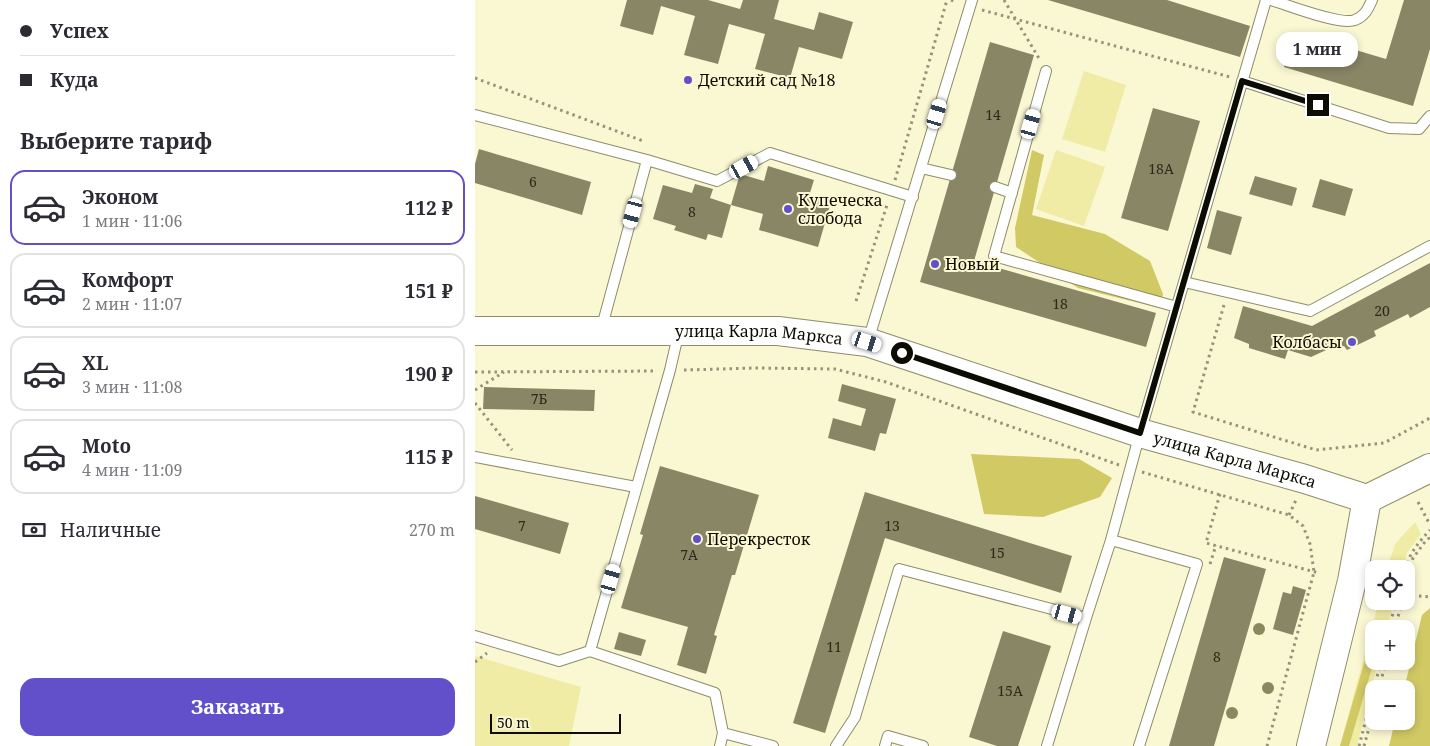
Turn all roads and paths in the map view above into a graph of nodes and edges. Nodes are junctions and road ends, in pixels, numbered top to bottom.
1 (949, 0) edge
2 (1004, 0) edge
3 (1265, 0) edge
4 (1271, 0) edge
5 (1372, 0) edge
6 (971, 4) edge
7 (1015, 19) junction
8 (1046, 72) joint
9 (475, 78) edge
10 (1242, 81) junction
11 (475, 115) edge
12 (1430, 116) edge
13 (643, 141) dead end
14 (647, 160) junction
15 (921, 168) junction
16 (951, 175) dead end
17 (995, 187) dead end
18 (892, 192) junction
19 (1012, 194) junction
20 (913, 197) junction
21 (1430, 246) edge
22 (1184, 282) junction
23 (1228, 292) junction
24 (856, 301) dead end
25 (1177, 307) junction
26 (601, 330) junction
27 (679, 330) junction
28 (475, 331) edge
29 (867, 342) junction
30 (670, 370) junction
31 (504, 371) junction
32 (475, 372) edge
33 (475, 390) edge
34 (475, 403) edge
35 (1430, 418) edge
36 (1140, 433) junction
37 (1383, 443) junction
38 (1386, 448) dead end
39 (475, 456) edge
40 (524, 466) junction
41 (1430, 468) edge
42 (1131, 469) junction
43 (636, 488) junction
44 (1220, 494) junction
45 (1367, 499) junction
46 (1296, 500) dead end
47 (1418, 502) dead end
48 (1289, 514) junction
49 (1430, 525) edge
50 (1430, 530) edge
51 (1430, 538) edge
52 (1111, 540) junction
53 (1408, 560) edge
54 (1412, 560) edge
55 (1314, 572) junction
56 (1319, 573) dead end
57 (1415, 596) edge
58 (1430, 597) edge
59 (1086, 618) junction
60 (475, 636) edge
61 (590, 652) junction
62 (1365, 723) edge
63 (1368, 730) edge
64 (723, 734) junction
65 (720, 746) edge
66 (773, 746) edge
67 (835, 746) edge
68 (885, 746) edge
69 (923, 746) edge
70 (1047, 746) edge
71 (1139, 746) edge
72 (1267, 746) edge
73 (1311, 746) edge
74 (1359, 746) edge
75 (1364, 746) edge

1 - 6 path
1 - 18 path
2 - 7 path
3 - 10 lane
4 - 5 lane
6 - 7 path
6 - 15 lane
7 - 8 path
7 - 10 path
8 - 19 lane
9 - 13 path
10 - 12 lane
10 - 22 lane
11 - 14 lane
14 - 18 lane
14 - 26 lane
15 - 16 lane
15 - 20 lane
17 - 19 lane
18 - 20 lane
18 - 24 path
19 - 25 lane
20 - 29 lane
21 - 23 lane
22 - 23 lane
22 - 25 lane
23 - 37 path
25 - 36 lane
26 - 27 street, улица Карла Маркса
26 - 28 street, улица Карла Маркса
27 - 29 street, улица Карла Маркса
27 - 30 lane
29 - 36 street, улица Карла Маркса
30 - 31 path
30 - 42 path
30 - 43 lane
31 - 32 path
31 - 33 path
34 - 40 path
35 - 37 path
36 - 42 lane
36 - 45 street, улица Карла Маркса
37 - 38 path
39 - 40 lane
40 - 43 lane
41 - 45 street
42 - 44 path
42 - 52 lane
43 - 61 lane
44 - 48 path
44 - 55 path
45 - 73 street
46 - 48 path
47 - 49 path
48 - 55 path
50 - 53 path
51 - 54 path
52 - 59 lane
52 - 71 lane
55 - 56 path
55 - 72 path
57 - 58 path
59 - 67 lane
59 - 70 lane
60 - 61 lane
61 - 64 lane
62 - 74 path
63 - 75 path
64 - 65 lane
64 - 66 lane
68 - 69 lane

